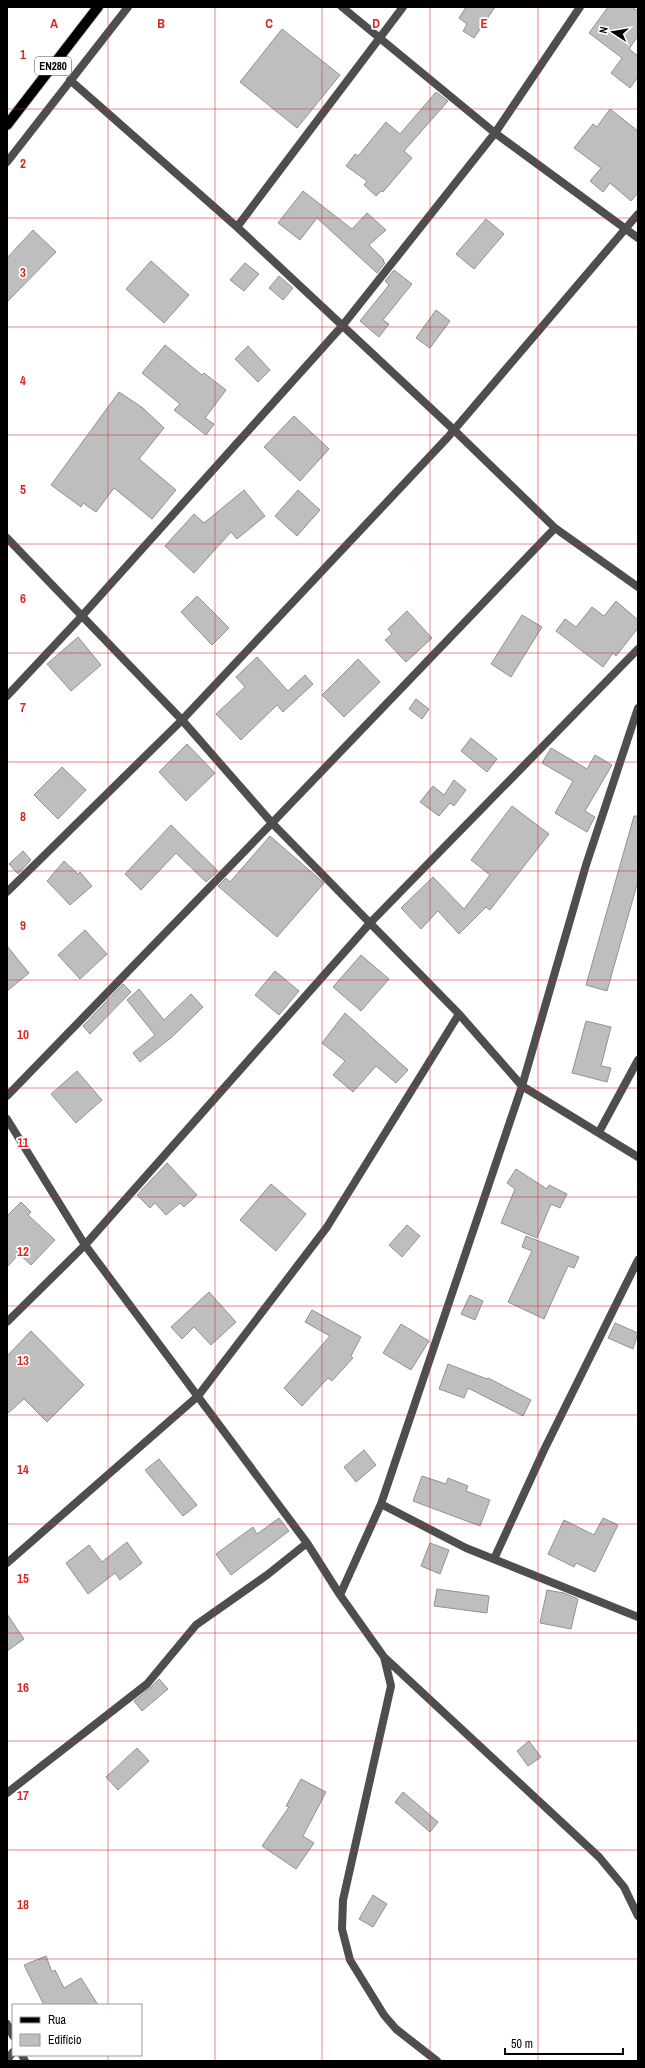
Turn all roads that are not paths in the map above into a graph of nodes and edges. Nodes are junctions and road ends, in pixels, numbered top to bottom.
1 (98, 7) edge
2 (128, 7) edge
3 (342, 7) edge
4 (403, 7) edge
5 (580, 7) edge
6 (379, 38) junction
7 (70, 80) junction
8 (7, 125) edge
9 (495, 133) junction
10 (7, 162) edge
11 (638, 214) edge
12 (237, 227) junction
13 (625, 229) junction
14 (638, 238) edge
15 (343, 325) junction
16 (454, 430) junction
17 (555, 528) junction
18 (7, 538) edge
19 (638, 587) edge
20 (81, 617) junction
21 (638, 649) edge
22 (7, 696) edge
23 (638, 708) edge
24 (182, 720) junction
25 (272, 823) junction
26 (7, 892) edge
27 (371, 922) junction
28 (459, 1014) junction
29 (638, 1060) edge
30 (522, 1086) junction
31 (7, 1096) edge
32 (7, 1119) edge
33 (599, 1132) junction
34 (638, 1157) edge
35 (85, 1245) junction
36 (638, 1260) edge
37 (7, 1322) edge
38 (198, 1396) junction
39 (381, 1504) junction
40 (306, 1543) junction
41 (494, 1559) junction
42 (7, 1563) edge
43 (340, 1595) junction
44 (638, 1617) edge
45 (384, 1657) junction
46 (7, 1793) edge
47 (638, 1916) edge
48 (7, 2024) edge
49 (12, 2034) edge
50 (437, 2061) edge

1 - 8 main road, EN280
2 - 7 street
3 - 6 street
4 - 6 street
5 - 9 street
6 - 9 street
6 - 12 street
7 - 10 street
7 - 12 street
9 - 13 street
9 - 15 street
11 - 13 street
12 - 15 street
13 - 14 street
13 - 16 street
15 - 16 street
15 - 20 street
16 - 17 street
16 - 24 street
17 - 19 street
17 - 25 street
18 - 20 street
20 - 22 street
20 - 24 street
21 - 27 street
23 - 30 street
24 - 25 street
24 - 26 street
25 - 27 street
25 - 31 street
27 - 28 street
27 - 35 street
28 - 30 street
28 - 38 street
29 - 33 street
30 - 33 street
30 - 39 street
32 - 35 street
33 - 34 street
35 - 37 street
35 - 38 street
36 - 41 street
38 - 40 street
38 - 42 street
39 - 41 street
39 - 43 street
40 - 43 street
40 - 46 street
41 - 44 street
43 - 45 street
45 - 47 street
45 - 50 street
48 - 49 street

